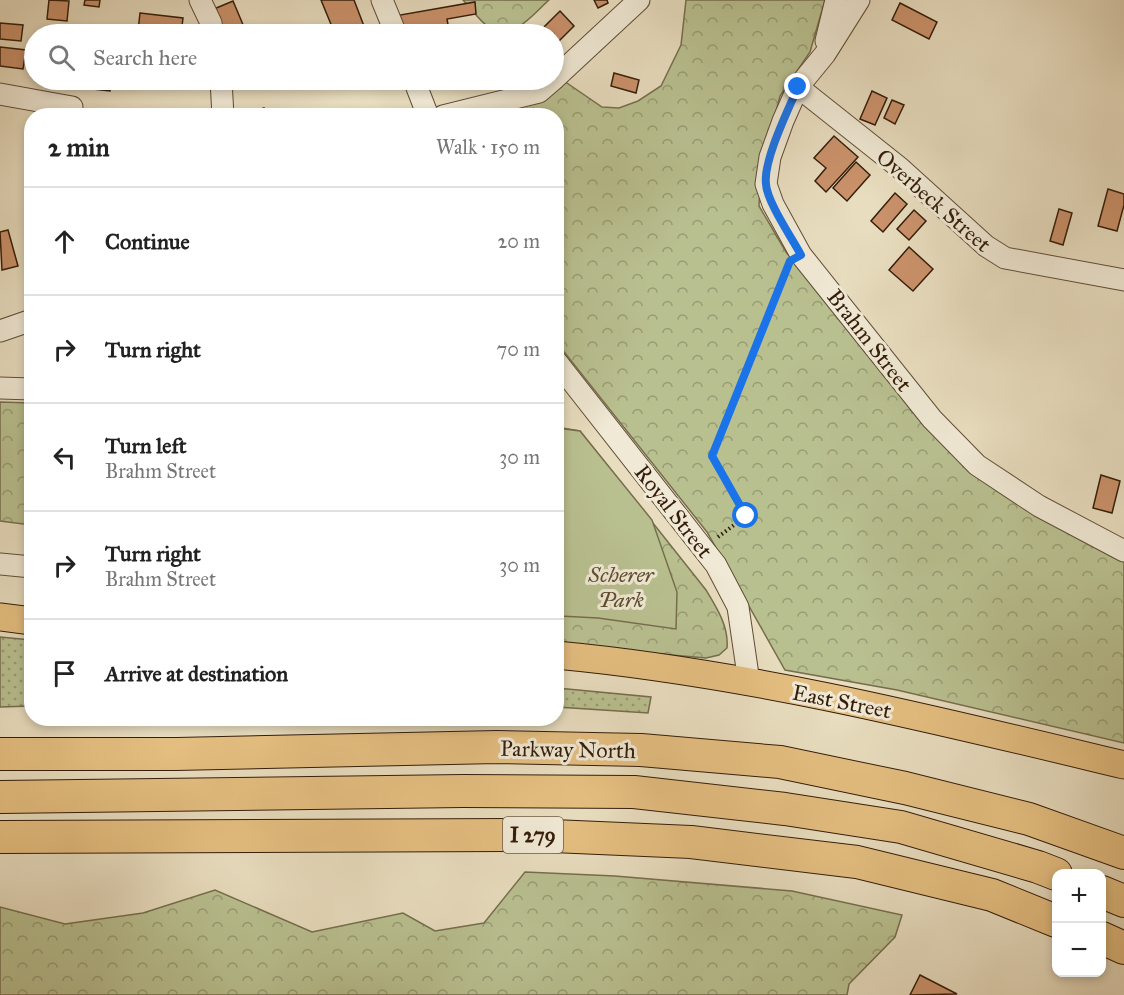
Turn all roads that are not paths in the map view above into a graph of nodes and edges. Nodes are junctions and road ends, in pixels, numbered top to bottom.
1 (200, 0) edge
2 (382, 0) edge
3 (639, 0) edge
4 (836, 0) edge
5 (859, 0) edge
6 (212, 24) edge
7 (392, 24) edge
8 (825, 54) junction
9 (564, 69) edge
10 (798, 87) junction
11 (220, 90) edge
12 (222, 90) edge
13 (418, 90) edge
14 (541, 90) edge
15 (0, 94) edge
16 (72, 106) dead end
17 (210, 108) edge
18 (223, 108) edge
19 (425, 108) edge
20 (476, 108) edge
21 (1124, 280) edge
22 (24, 323) edge
23 (0, 331) edge
24 (564, 371) edge
25 (0, 388) edge
26 (24, 388) edge
27 (1124, 551) edge
28 (0, 564) edge
29 (24, 566) edge
30 (0, 617) edge
31 (24, 620) edge
32 (564, 657) edge
33 (749, 682) junction
34 (0, 754) edge
35 (1124, 765) edge
36 (0, 797) edge
37 (0, 837) edge
38 (1124, 853) edge
39 (1052, 872) edge
40 (1106, 894) edge
41 (1124, 901) edge
42 (1052, 919) edge
43 (1106, 940) edge
44 (1124, 948) edge

1 - 6 street
2 - 7 street
3 - 9 street
4 - 8 street
5 - 8 street, Brahm Street
8 - 10 street, Brahm Street
10 - 21 street, Overbeck Street
10 - 27 street, Brahm Street
11 - 17 street
12 - 18 street
13 - 19 street
14 - 20 street
15 - 16 street
22 - 23 street
24 - 33 street, Royal Street
25 - 26 street
28 - 29 street
30 - 31 main road
32 - 33 main road, East Street
33 - 35 main road, East Street
34 - 38 highway, Parkway North
36 - 39 highway
37 - 42 highway, I 279
40 - 41 highway
43 - 44 highway

